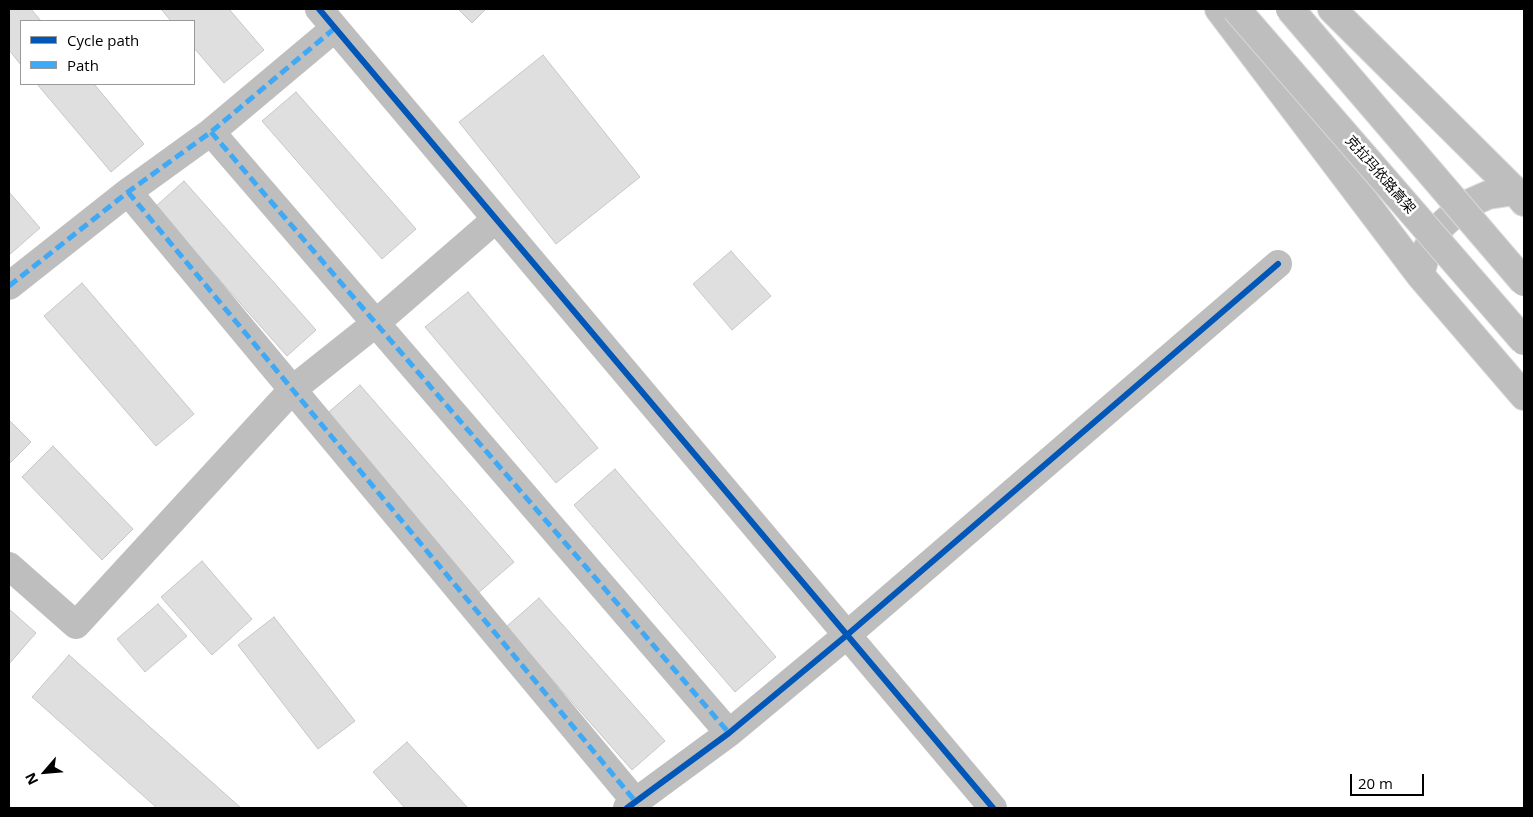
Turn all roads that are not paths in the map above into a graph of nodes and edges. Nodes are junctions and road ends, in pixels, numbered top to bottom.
1 (1219, 9) edge
2 (1236, 9) edge
3 (1290, 9) edge
4 (1332, 9) edge
5 (327, 18) edge
6 (211, 132) junction
7 (128, 192) junction
8 (1520, 197) edge
9 (496, 219) junction
10 (1278, 264) dead end
11 (1420, 275) junction
12 (1524, 282) edge
13 (9, 286) edge
14 (376, 323) junction
15 (1524, 341) edge
16 (293, 390) junction
17 (1524, 396) edge
18 (9, 566) edge
19 (847, 635) junction
20 (729, 733) junction
21 (631, 805) edge
22 (993, 808) edge

1 - 11 main road
2 - 15 main road, 克拉玛依路高架, bridge
3 - 12 main road, bridge
4 - 8 main road
5 - 6 main road
5 - 9 main road
6 - 7 main road
6 - 14 main road
7 - 13 main road
7 - 16 main road
8 - 11 main road
9 - 14 main road
9 - 19 main road
10 - 19 main road
11 - 17 main road
14 - 16 main road
14 - 20 main road
16 - 18 main road
16 - 21 main road
19 - 20 main road
19 - 22 main road
20 - 21 main road

